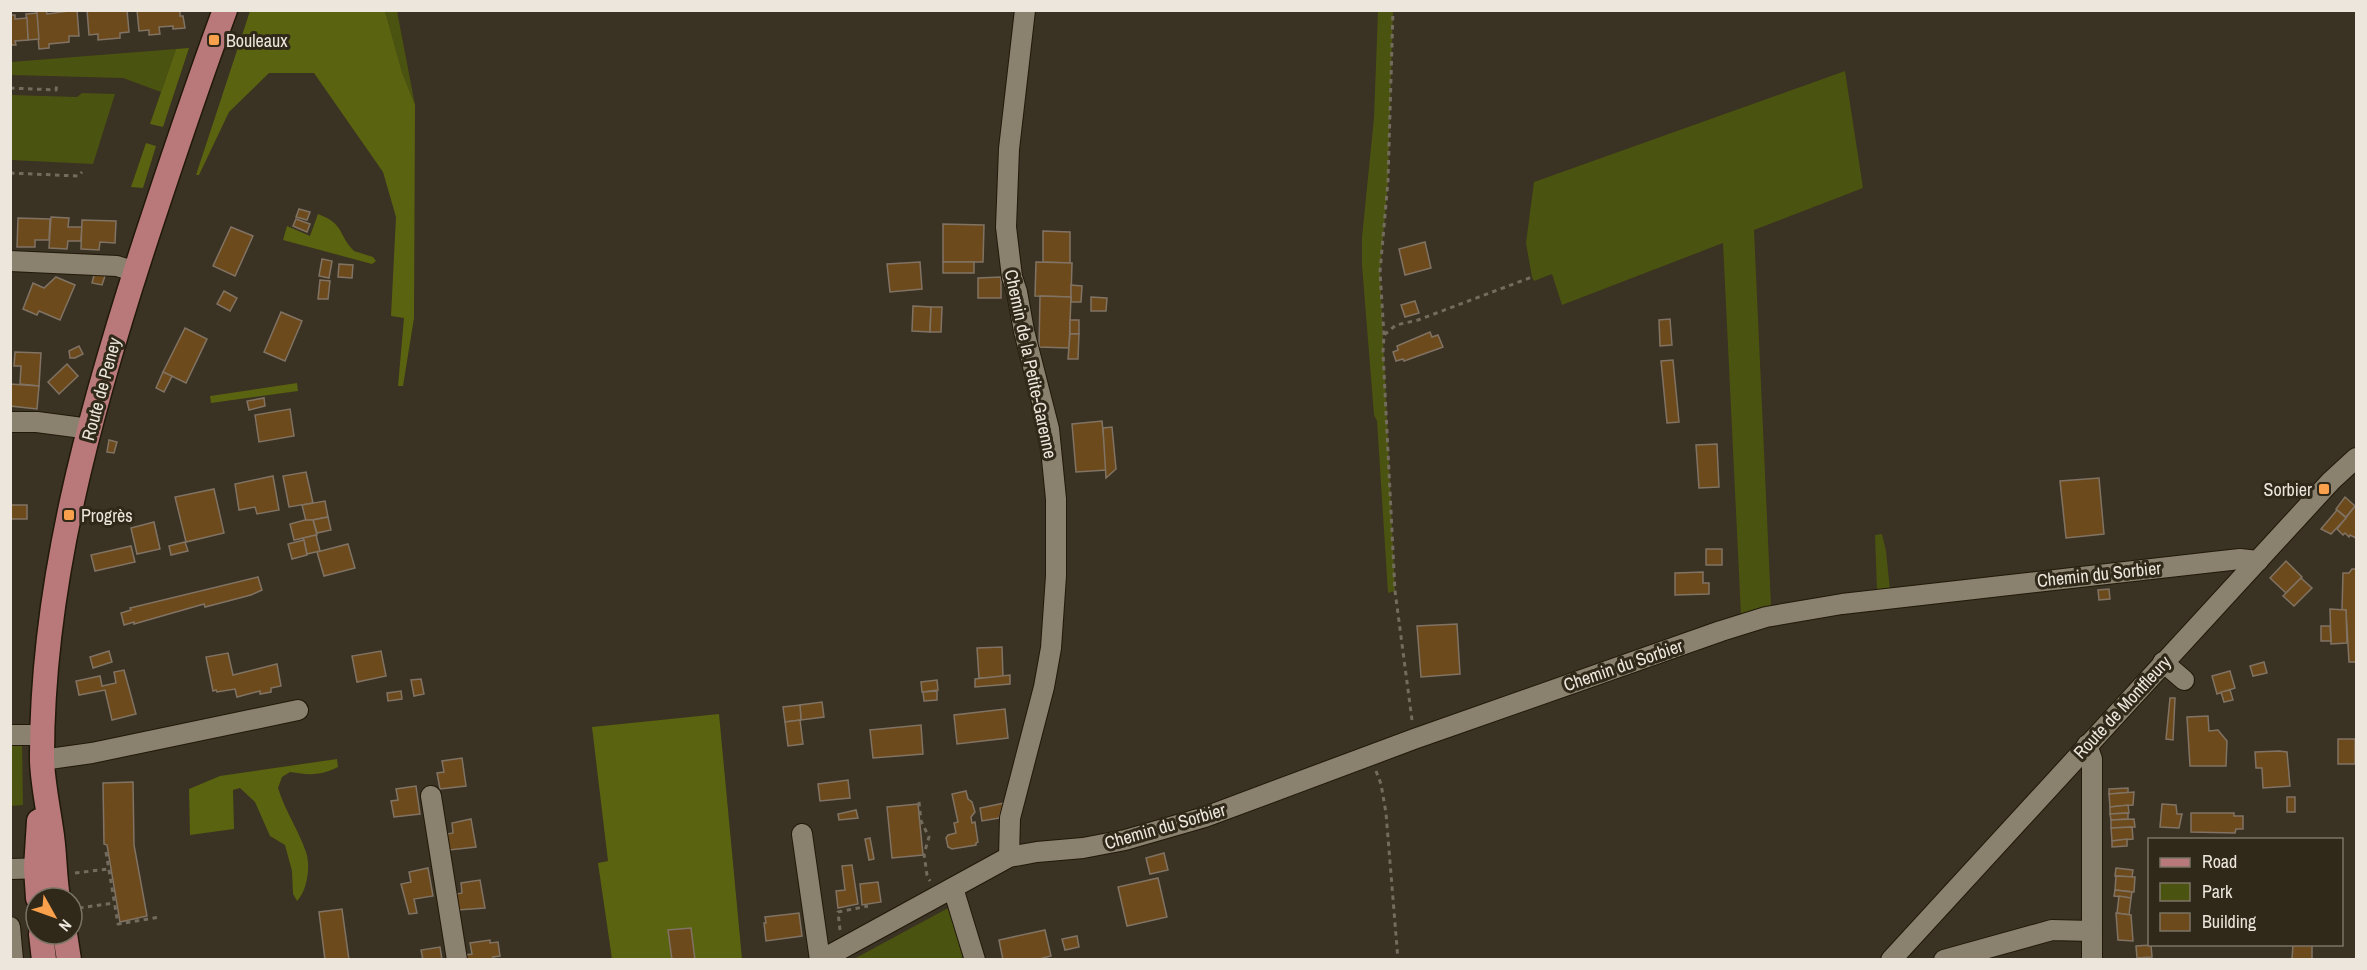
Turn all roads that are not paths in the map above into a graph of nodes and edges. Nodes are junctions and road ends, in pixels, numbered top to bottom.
1 (225, 10) edge
2 (1025, 10) edge
3 (10, 261) edge
4 (136, 272) junction
5 (10, 422) edge
6 (90, 429) junction
7 (2356, 458) edge
8 (2258, 561) junction
9 (2163, 663) junction
10 (2184, 680) dead end
11 (298, 710) dead end
12 (10, 735) edge
13 (43, 735) junction
14 (2088, 745) junction
15 (43, 771) junction
16 (431, 796) dead end
17 (802, 834) dead end
18 (1009, 857) junction
19 (10, 869) edge
20 (55, 870) junction
21 (45, 886) edge
22 (62, 886) edge
23 (946, 892) junction
24 (10, 927) edge
25 (2092, 931) junction
26 (13, 960) edge
27 (457, 960) edge
28 (821, 960) edge
29 (975, 960) edge
30 (1891, 960) edge
31 (1944, 960) edge
32 (2092, 960) edge

1 - 4 main road, Route de Peney
2 - 18 street, Chemin de la Petite-Garenne
3 - 4 street
4 - 6 main road, Route de Peney
5 - 6 street
6 - 13 main road, Route de Peney
7 - 8 street, Route de Montfleury
8 - 9 street, Route de Montfleury
8 - 18 street, Chemin du Sorbier
9 - 10 street
9 - 14 street, Route de Montfleury
11 - 15 street
12 - 13 street
13 - 15 main road, Route de Peney
14 - 25 street
14 - 30 street, Route de Montfleury
15 - 20 main road, Route de Peney
16 - 27 street
17 - 28 street
18 - 23 street, Chemin du Sorbier
19 - 20 street
20 - 21 main road, Route de Peney
20 - 22 main road, Route de Peney
23 - 28 street, Chemin du Sorbier
23 - 29 street
24 - 26 street
25 - 31 street
25 - 32 street

